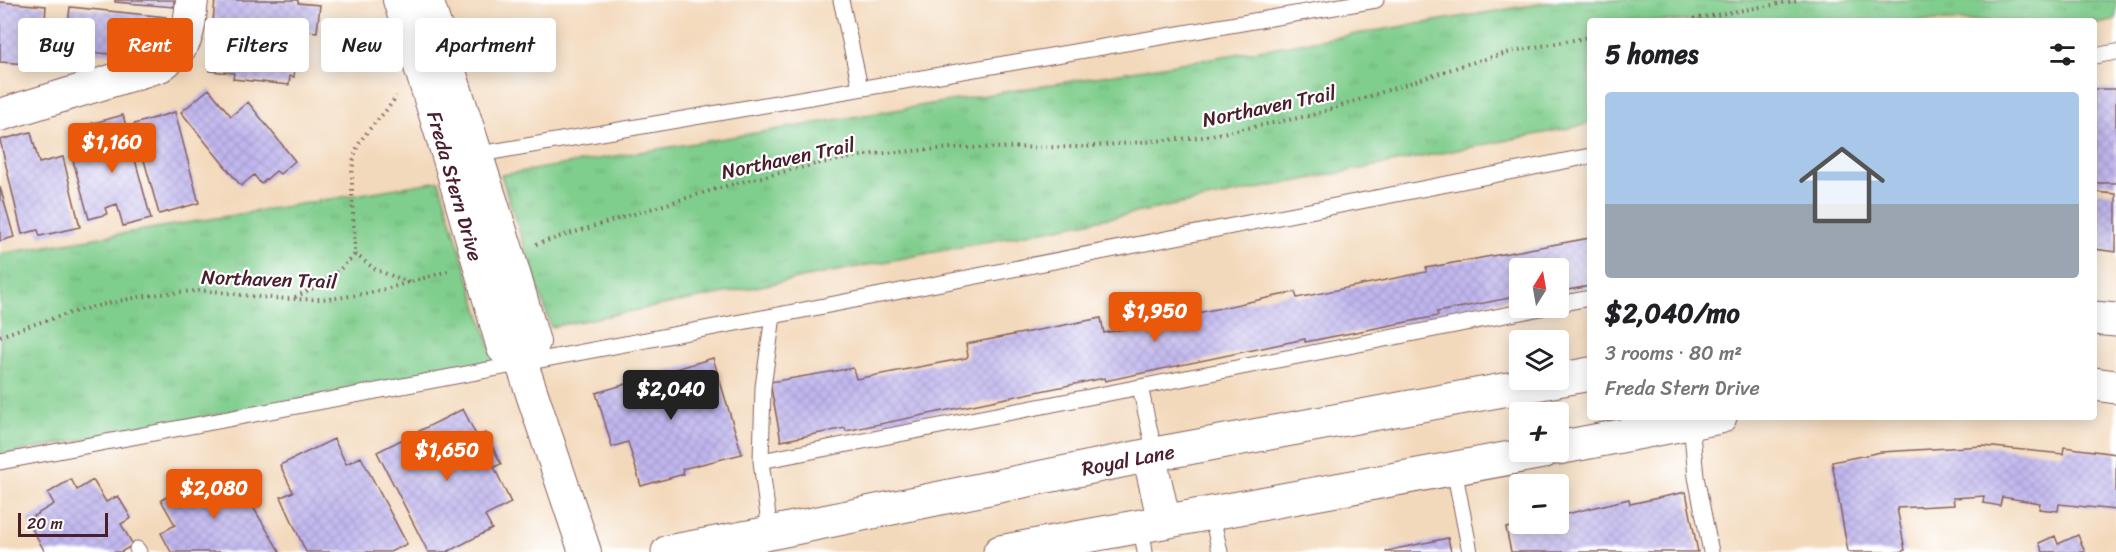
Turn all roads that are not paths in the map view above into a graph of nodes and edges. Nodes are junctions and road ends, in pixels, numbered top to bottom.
1 (192, 0) edge
2 (399, 0) edge
3 (427, 0) edge
4 (841, 0) edge
5 (1376, 0) edge
6 (2116, 52) edge
7 (2097, 55) edge
8 (860, 87) junction
9 (0, 116) edge
10 (462, 157) junction
11 (1587, 157) edge
12 (1587, 299) edge
13 (1569, 302) edge
14 (1509, 314) edge
15 (773, 316) junction
16 (2097, 318) edge
17 (2116, 320) edge
18 (522, 364) junction
19 (1587, 375) edge
20 (2097, 384) edge
21 (1140, 387) junction
22 (2116, 387) edge
23 (1695, 420) edge
24 (1700, 420) edge
25 (1569, 446) edge
26 (1152, 455) junction
27 (1509, 458) edge
28 (760, 461) junction
29 (0, 462) edge
30 (1454, 469) junction
31 (1210, 512) junction
32 (770, 533) junction
33 (1150, 533) edge
34 (585, 552) edge
35 (668, 552) edge
36 (1000, 552) edge
37 (1220, 552) edge
38 (1470, 552) edge
39 (1711, 552) edge

1 - 9 street
2 - 10 street, Freda Stern Drive
3 - 10 street, Freda Stern Drive
4 - 8 lane
5 - 8 lane
6 - 7 lane
8 - 10 lane
10 - 18 street, Freda Stern Drive
10 - 18 street, Freda Stern Drive
11 - 15 lane
12 - 13 lane
14 - 21 lane
15 - 18 lane
15 - 28 lane
16 - 17 main road
18 - 29 lane
18 - 34 street, Freda Stern Drive
19 - 26 main road, Royal Lane
20 - 22 main road
21 - 26 lane
21 - 28 lane
23 - 25 main road
24 - 39 lane
26 - 32 main road, Royal Lane
26 - 33 main road
27 - 30 main road
28 - 32 lane
30 - 31 main road
30 - 38 lane
31 - 33 main road
31 - 37 lane
32 - 35 main road, Royal Lane
33 - 36 main road

